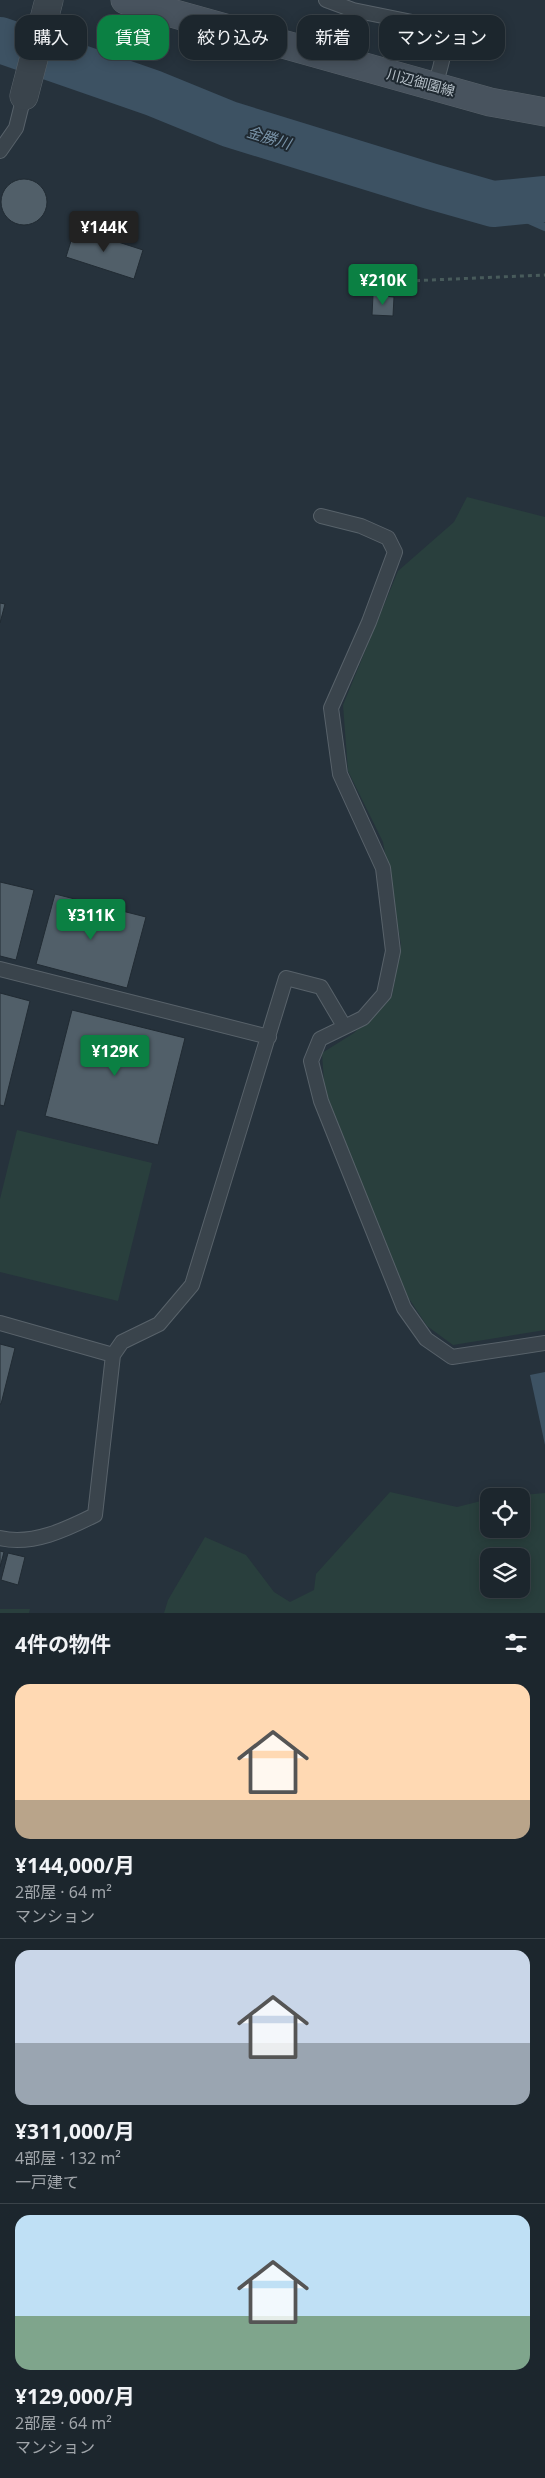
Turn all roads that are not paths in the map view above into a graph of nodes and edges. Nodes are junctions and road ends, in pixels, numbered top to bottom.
1 (49, 0) edge
2 (125, 0) edge
3 (326, 0) edge
4 (435, 86) junction
5 (24, 96) joint
6 (545, 112) edge
7 (0, 151) edge
8 (321, 516) dead end
9 (0, 969) edge
10 (344, 1026) junction
11 (269, 1037) junction
12 (0, 1323) edge
13 (545, 1342) edge
14 (113, 1355) junction
15 (0, 1538) edge

1 - 5 street
2 - 4 main road, 川辺御園線
3 - 4 lane
4 - 6 main road, 川辺御園線
5 - 7 lane
8 - 10 lane
9 - 11 lane
10 - 11 lane
10 - 13 lane
11 - 14 lane
12 - 14 lane
14 - 15 lane

